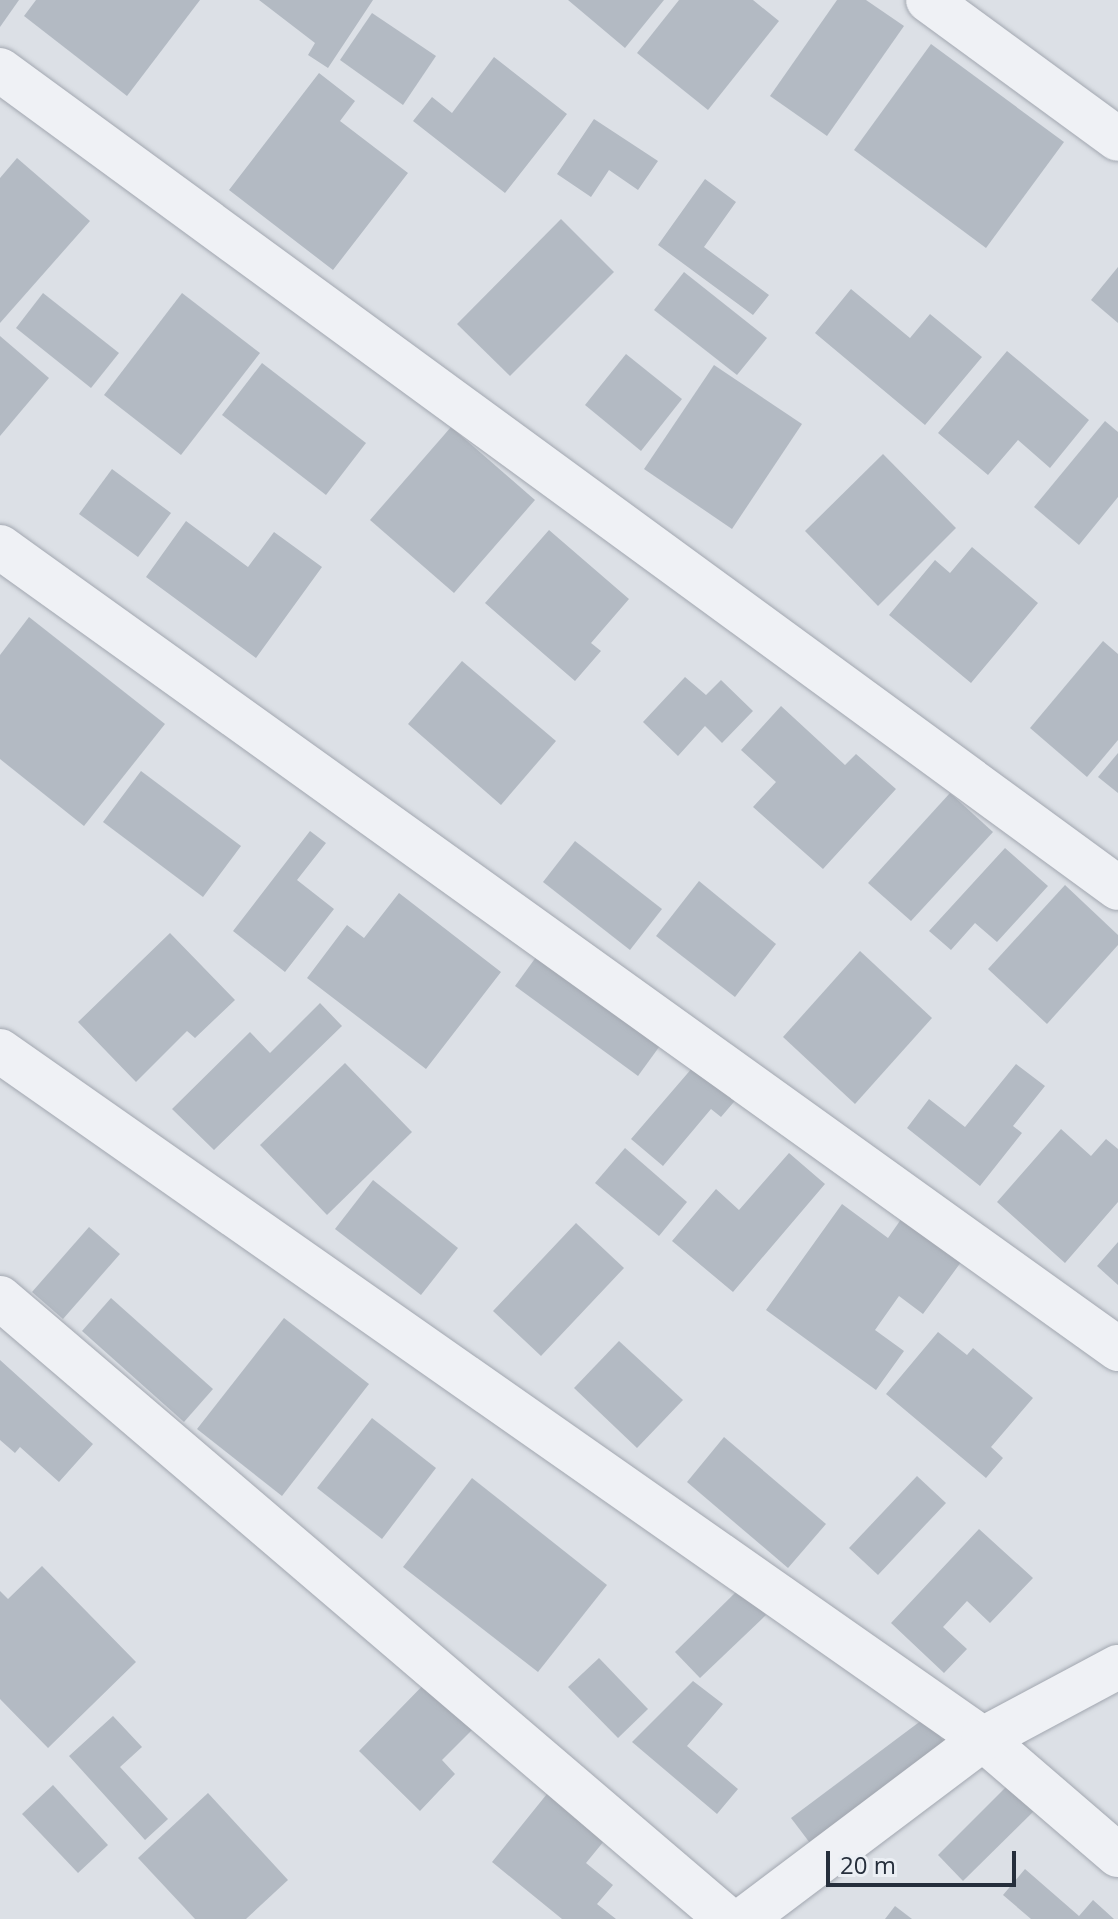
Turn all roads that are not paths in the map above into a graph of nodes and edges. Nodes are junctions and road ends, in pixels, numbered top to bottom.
1 (928, 0) edge
2 (0, 70) edge
3 (1118, 139) edge
4 (0, 547) edge
5 (1118, 888) edge
6 (0, 1051) edge
7 (0, 1298) edge
8 (1118, 1349) edge
9 (1118, 1667) edge
10 (983, 1739) junction
11 (1118, 1855) edge
12 (727, 1919) edge
13 (744, 1919) edge

1 - 3 street
2 - 5 street
4 - 8 street
6 - 10 street
7 - 12 street
9 - 10 street
10 - 11 street
10 - 13 street

